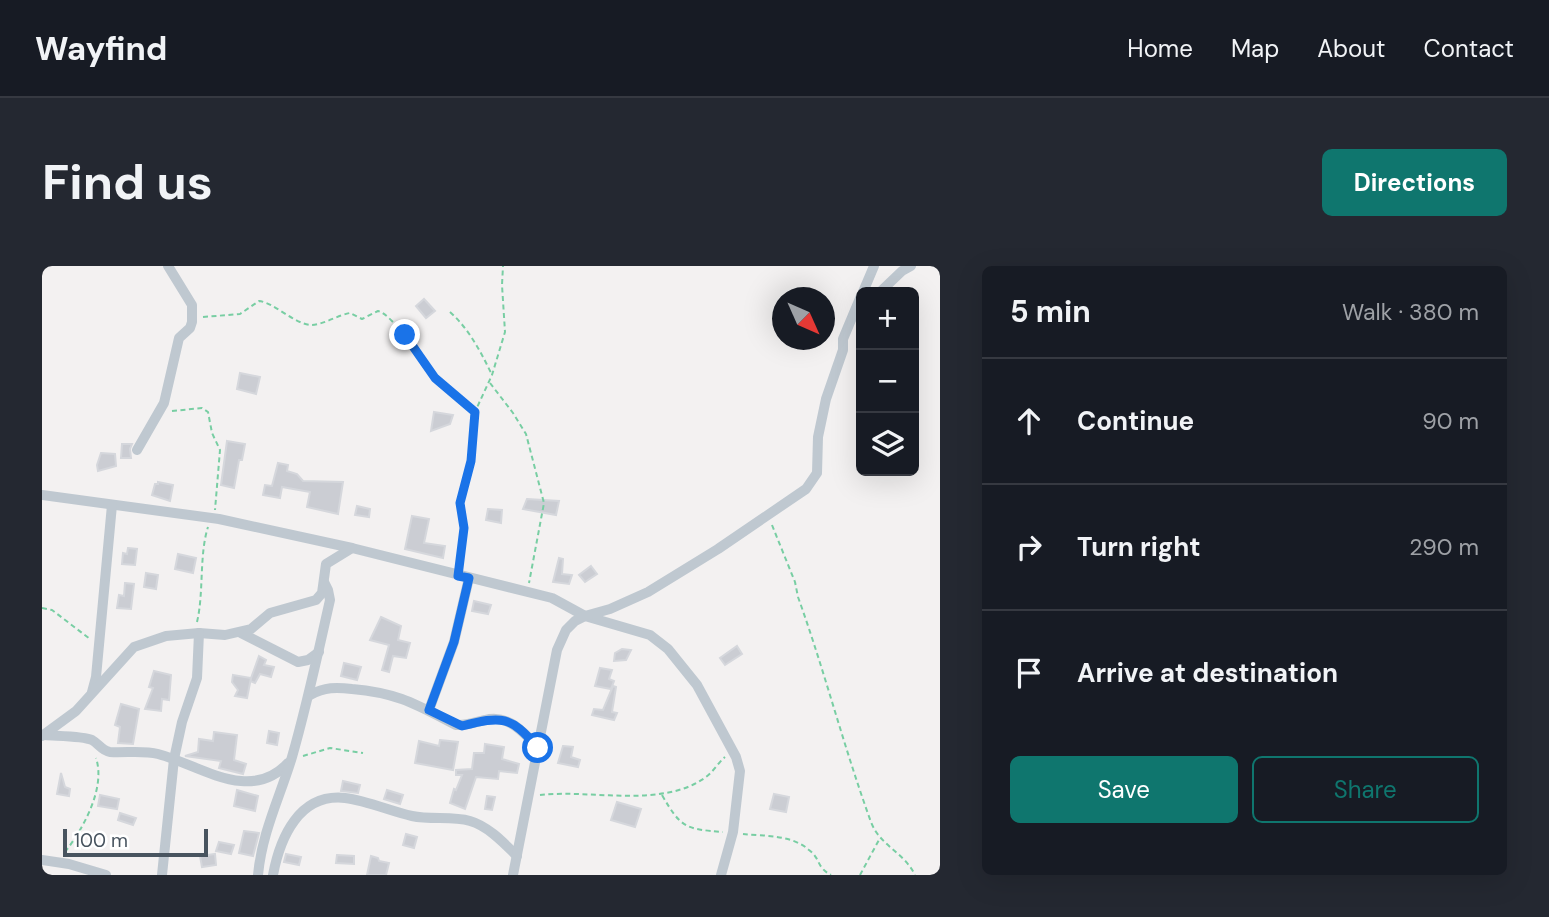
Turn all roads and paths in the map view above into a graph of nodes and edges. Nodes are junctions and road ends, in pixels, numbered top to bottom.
1 (168, 266) edge
2 (503, 266) edge
3 (874, 266) edge
4 (911, 266) edge
5 (865, 287) edge
6 (885, 287) edge
7 (856, 308) edge
8 (450, 313) dead end
9 (856, 317) edge
10 (192, 319) junction
11 (850, 323) junction
12 (492, 375) junction
13 (489, 382) junction
14 (157, 412) junction
15 (475, 412) junction
16 (137, 450) dead end
17 (42, 495) edge
18 (112, 505) junction
19 (767, 514) junction
20 (214, 518) junction
21 (352, 548) junction
22 (464, 577) junction
23 (323, 582) junction
24 (527, 591) junction
25 (42, 608) edge
26 (585, 615) junction
27 (196, 633) junction
28 (241, 633) junction
29 (99, 647) junction
30 (318, 652) junction
31 (310, 695) junction
32 (91, 696) junction
33 (429, 710) junction
34 (43, 735) edge
35 (538, 748) junction
36 (732, 750) junction
37 (363, 753) dead end
38 (95, 755) dead end
39 (174, 759) junction
40 (291, 760) junction
41 (661, 794) junction
42 (529, 796) junction
43 (733, 832) junction
44 (880, 838) junction
45 (517, 856) junction
46 (42, 860) edge
47 (57, 863) junction
48 (106, 875) edge
49 (162, 875) edge
50 (258, 875) edge
51 (272, 875) edge
52 (513, 875) edge
53 (721, 875) edge
54 (831, 875) edge
55 (860, 875) edge
56 (915, 875) edge

1 - 10 street
2 - 12 path
3 - 5 street
4 - 6 street
7 - 11 street
8 - 12 path
9 - 11 street
10 - 14 street
10 - 15 path
11 - 19 street
12 - 13 path
13 - 15 path
13 - 24 path
14 - 16 street
14 - 20 path
15 - 22 path
17 - 18 street
18 - 20 street
18 - 29 street
19 - 26 street
19 - 44 path
20 - 21 street
20 - 27 path
21 - 22 street
21 - 23 street
22 - 24 street
22 - 33 street
23 - 28 street
23 - 30 street
24 - 26 street
25 - 29 path
26 - 35 street
26 - 36 street
27 - 28 street
27 - 32 street
27 - 39 street
28 - 30 street
29 - 32 street
30 - 31 street
31 - 33 street
31 - 40 street
32 - 34 street
33 - 35 street
34 - 39 street
35 - 42 street
36 - 41 path
36 - 43 street
37 - 40 path
38 - 47 path
39 - 40 street
39 - 49 street
40 - 50 street
41 - 42 path
41 - 43 path
42 - 45 street
43 - 53 street
43 - 54 path
44 - 55 path
44 - 56 path
45 - 51 street
45 - 52 street
46 - 47 street
47 - 48 street

